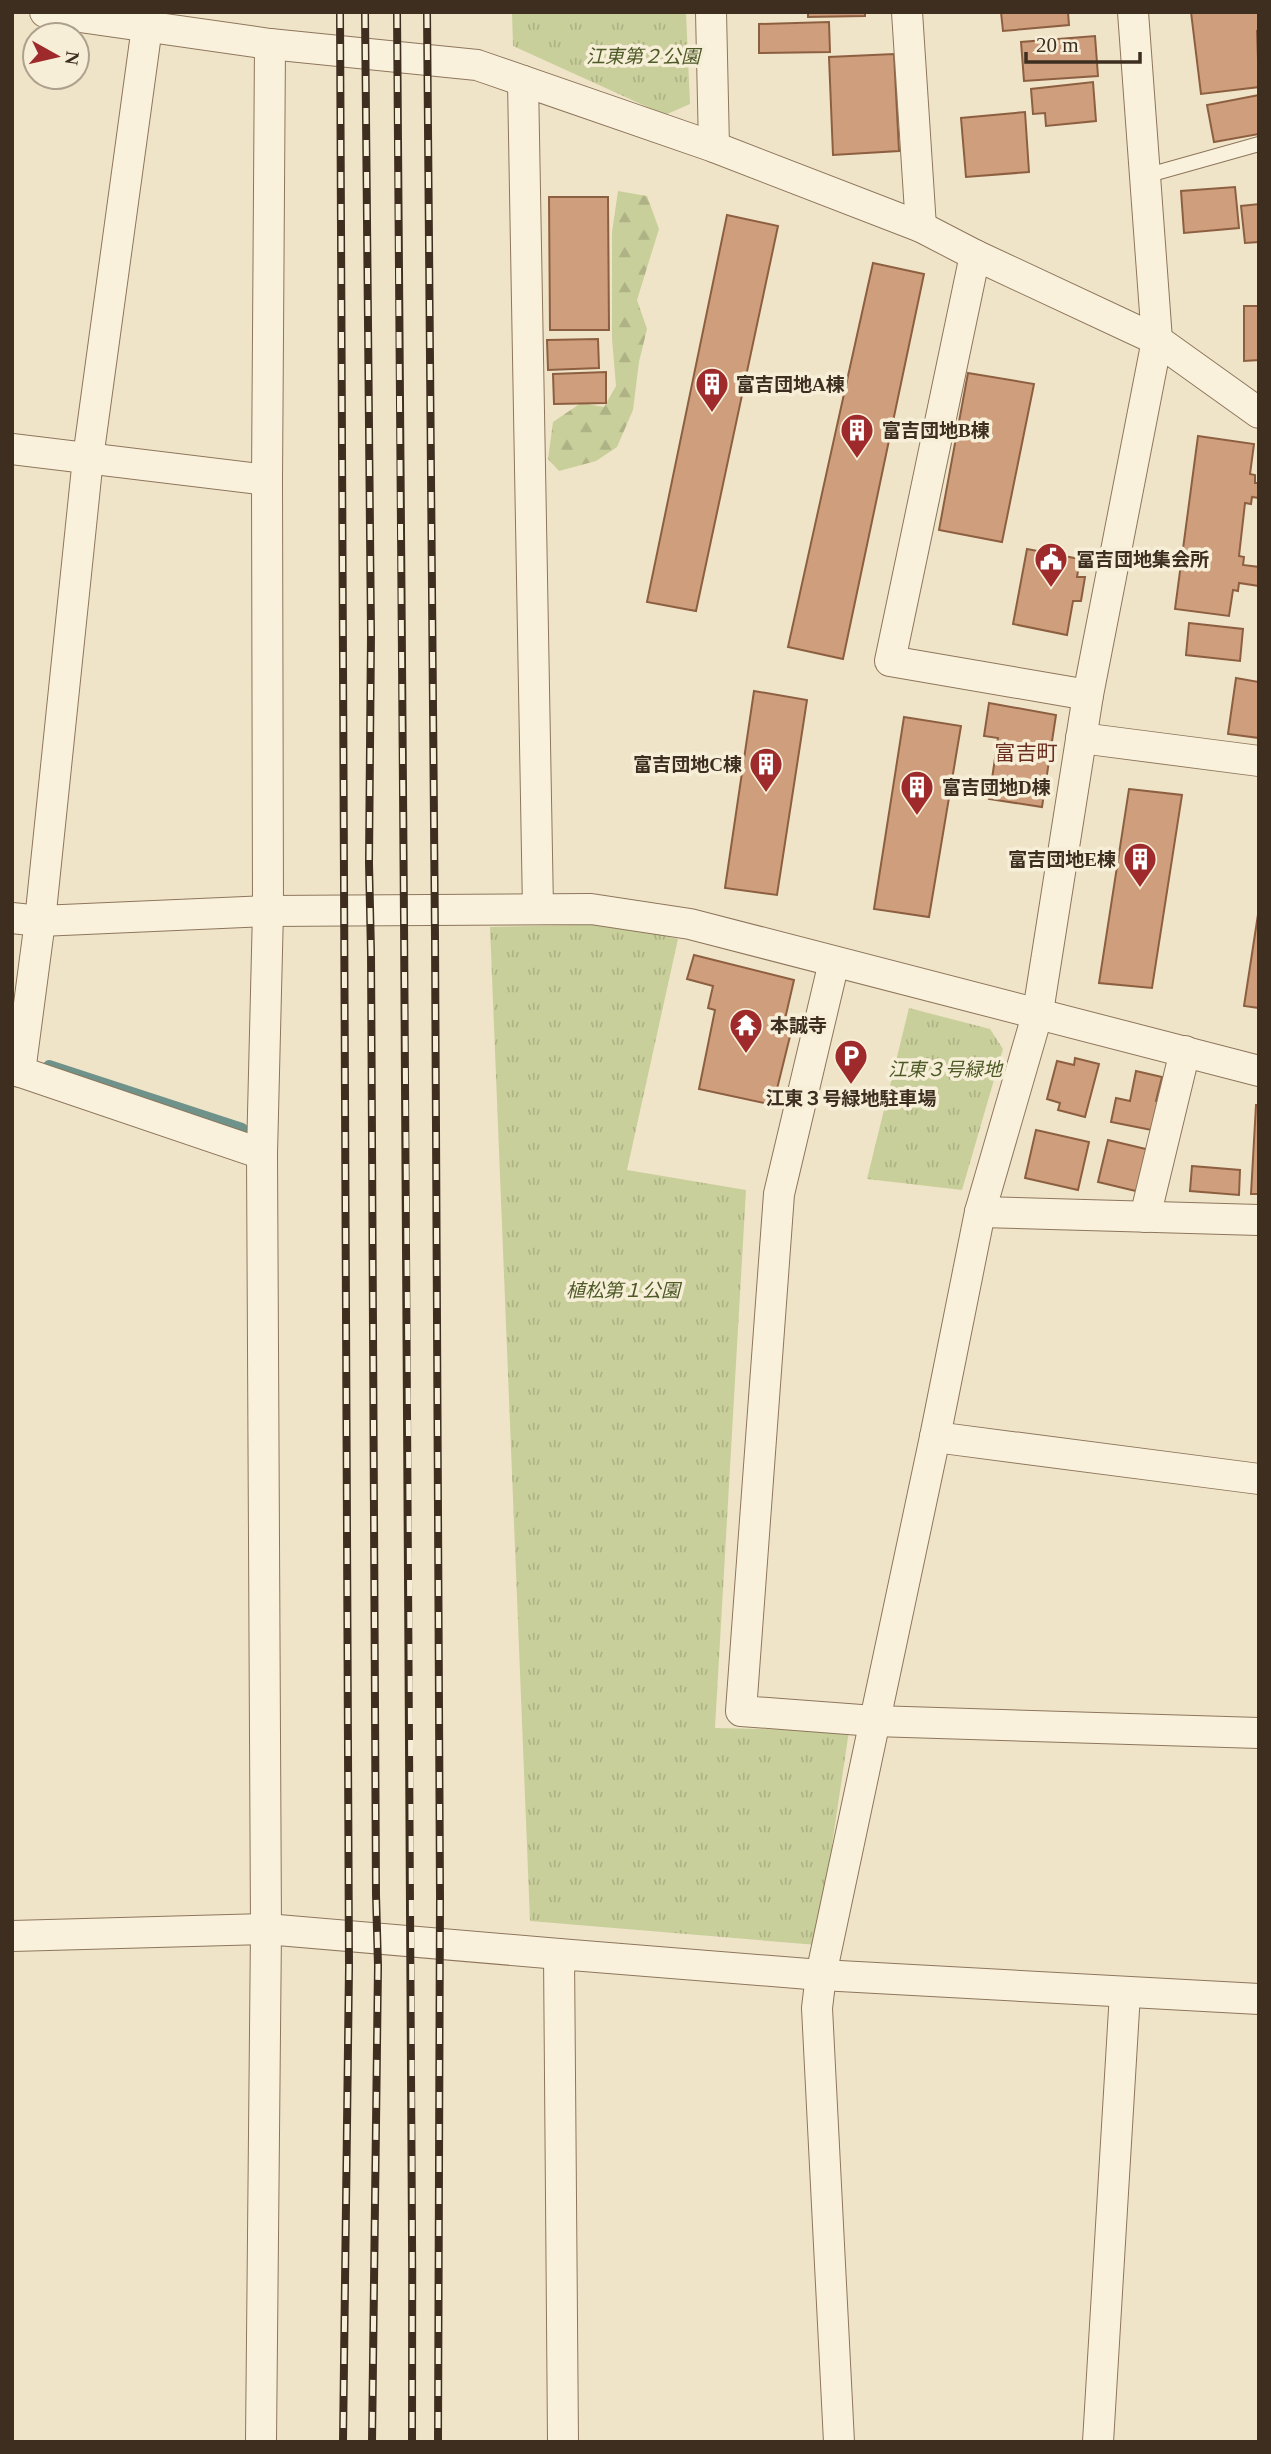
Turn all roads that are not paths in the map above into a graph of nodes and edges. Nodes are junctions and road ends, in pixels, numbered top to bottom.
1 (45, 12) edge
2 (711, 12) edge
3 (906, 12) edge
4 (1133, 12) edge
5 (148, 20) edge
6 (270, 44) junction
7 (523, 81) junction
8 (1259, 144) edge
9 (714, 147) junction
10 (1145, 176) junction
11 (921, 227) junction
12 (975, 255) junction
13 (1157, 340) junction
14 (1259, 413) edge
15 (12, 449) edge
16 (88, 458) junction
17 (267, 480) junction
18 (1088, 695) junction
19 (1081, 738) junction
20 (1259, 761) edge
21 (538, 909) junction
22 (268, 911) junction
23 (26, 920) edge
24 (834, 962) junction
25 (1038, 1012) junction
26 (1185, 1051) junction
27 (16, 1071) edge
28 (1259, 1071) edge
29 (262, 1154) junction
30 (980, 1212) junction
31 (1145, 1217) junction
32 (1259, 1220) edge
33 (935, 1437) junction
34 (1259, 1479) edge
35 (874, 1721) junction
36 (1259, 1734) edge
37 (266, 1929) junction
38 (12, 1936) edge
39 (559, 1954) junction
40 (821, 1975) junction
41 (1125, 1993) junction
42 (1259, 1999) edge
43 (261, 2442) edge
44 (563, 2442) edge
45 (839, 2442) edge
46 (1098, 2442) edge

1 - 5 street
2 - 9 street
3 - 11 street
4 - 10 street
5 - 6 street
5 - 16 street
6 - 7 street
6 - 17 street
7 - 9 street
7 - 21 street
8 - 10 lane
9 - 11 street
10 - 13 street
11 - 12 street
12 - 13 street
12 - 18 street
13 - 14 street
13 - 18 street
15 - 16 street
16 - 17 street
16 - 23 street
17 - 22 street
18 - 19 street
19 - 20 street
19 - 25 street
21 - 22 street
21 - 24 street
22 - 23 street
22 - 29 street
23 - 27 street
24 - 25 street
24 - 35 street
25 - 26 street
25 - 30 street
26 - 28 street
26 - 31 street
27 - 29 street
29 - 37 street
30 - 31 street
30 - 33 street
31 - 32 street
33 - 34 street
33 - 35 street
35 - 36 street
35 - 40 street
37 - 38 street
37 - 39 street
37 - 43 street
39 - 40 street
39 - 44 street
40 - 41 street
40 - 45 street
41 - 42 street
41 - 46 street

